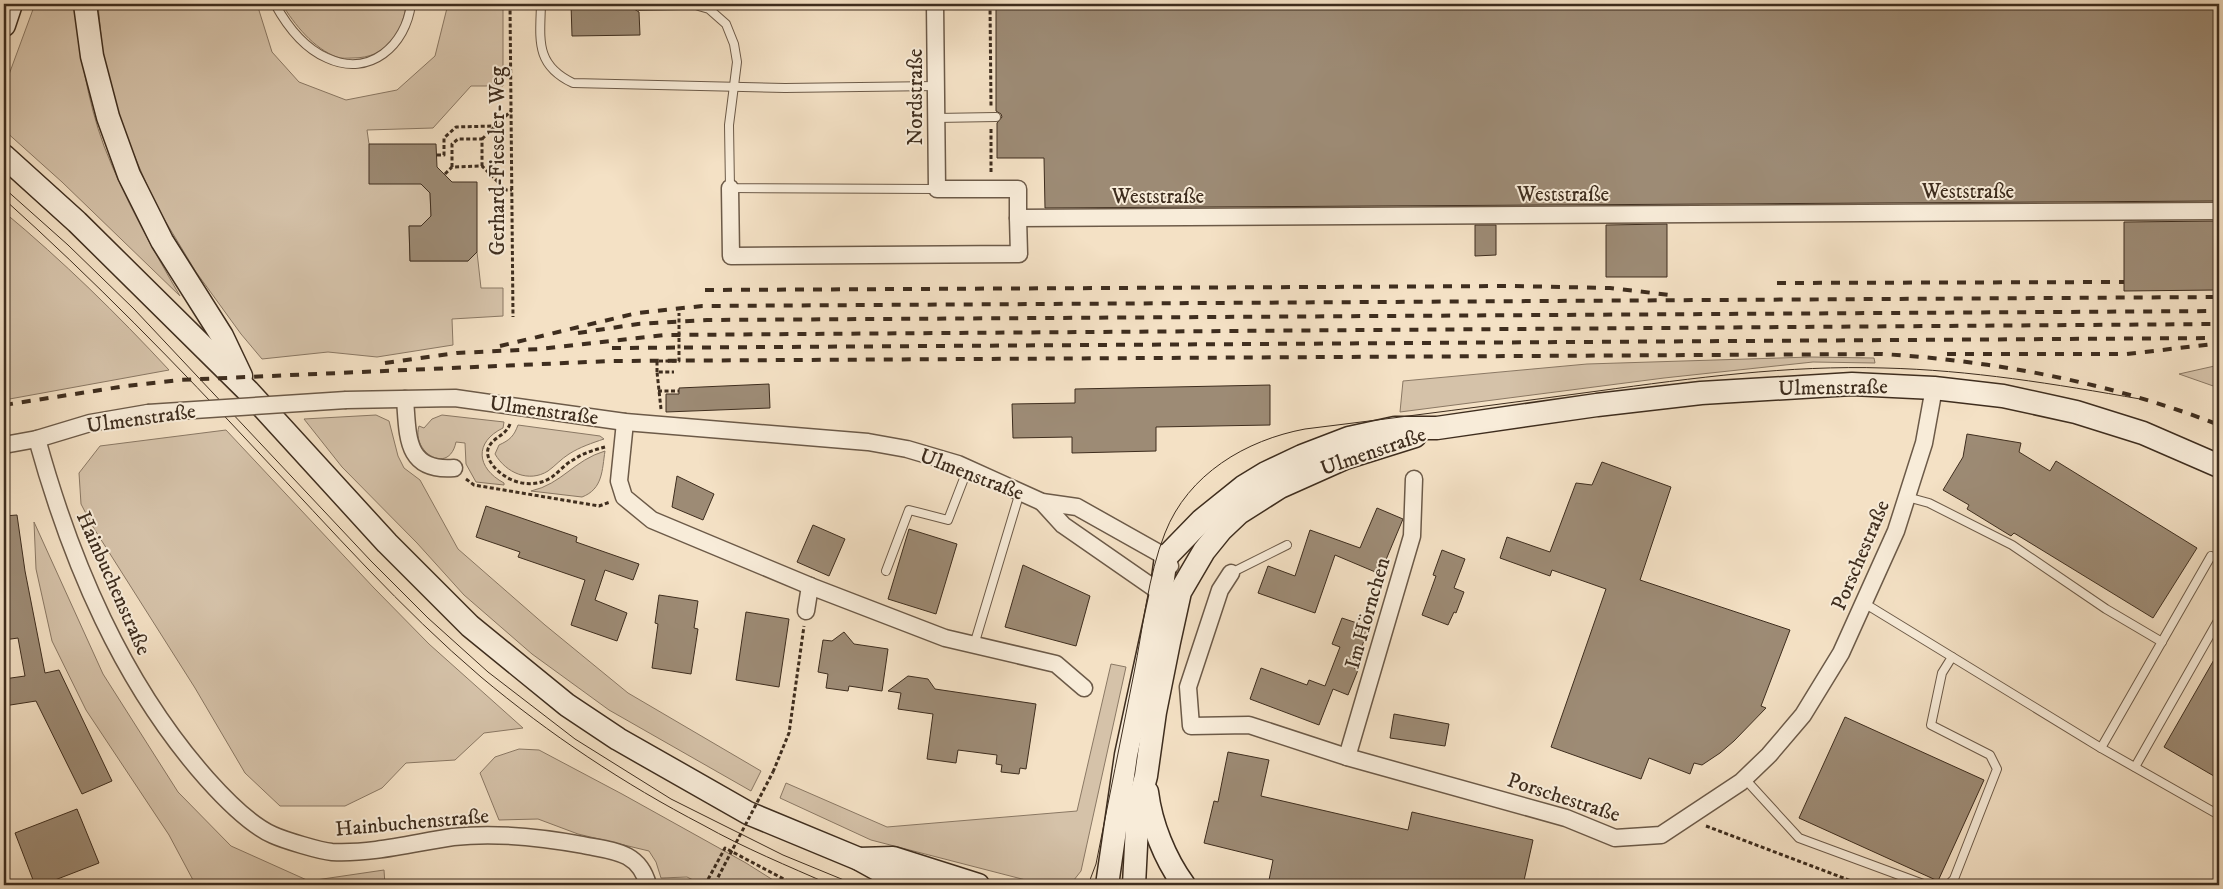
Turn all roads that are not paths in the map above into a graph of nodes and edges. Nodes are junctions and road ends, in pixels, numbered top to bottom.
1 (11, 4) edge
2 (86, 4) edge
3 (275, 4) edge
4 (411, 4) edge
5 (540, 4) edge
6 (935, 4) edge
7 (639, 6) dead end
8 (4, 25) edge
9 (734, 86) junction
10 (936, 86) junction
11 (994, 117) road end
12 (936, 118) junction
13 (9, 160) edge
14 (730, 188) junction
15 (936, 189) junction
16 (2219, 211) edge
17 (1018, 218) junction
18 (1934, 388) junction
19 (248, 391) junction
20 (405, 399) junction
21 (625, 422) junction
22 (1437, 428) junction
23 (37, 439) junction
24 (4, 445) edge
25 (2219, 466) edge
26 (454, 468) road end
27 (968, 468) junction
28 (1414, 479) dead end
29 (1020, 492) junction
30 (1907, 497) junction
31 (1042, 502) junction
32 (1286, 545) dead end
33 (2211, 556) dead end
34 (1166, 557) junction
35 (886, 571) dead end
36 (1231, 573) joint
37 (810, 586) junction
38 (1170, 593) junction
39 (1864, 603) junction
40 (806, 611) road end
41 (2219, 619) edge
42 (2162, 642) junction
43 (974, 644) junction
44 (1952, 657) junction
45 (1084, 688) dead end
46 (2101, 748) junction
47 (1347, 757) junction
48 (2135, 767) junction
49 (1146, 776) junction
50 (1745, 779) junction
51 (2219, 815) edge
52 (859, 859) junction
53 (648, 885) edge
54 (915, 885) edge
55 (978, 885) edge
56 (1107, 885) edge
57 (1134, 885) edge
58 (1184, 885) edge
59 (1926, 885) edge
60 (1948, 885) edge

1 - 8 main road
2 - 19 main road
3 - 4 lane
5 - 9 lane
6 - 10 street, Nordstraße
7 - 9 lane
9 - 10 lane
9 - 14 lane
10 - 12 street, Nordstraße
11 - 12 lane
12 - 15 street, Nordstraße
13 - 19 main road
14 - 15 lane
14 - 17 street
15 - 17 street
16 - 17 street, Weststraße
18 - 22 main road, Ulmenstraße
18 - 25 main road, Ulmenstraße
18 - 30 street, Porschestraße
19 - 52 main road
20 - 21 street, Ulmenstraße
20 - 23 street, Ulmenstraße, bridge
20 - 26 street
21 - 27 street, Ulmenstraße
21 - 37 street
22 - 34 main road, Ulmenstraße
22 - 38 main road, Ulmenstraße
23 - 24 street, Ulmenstraße
23 - 53 street, Hainbuchenstraße
27 - 29 street, Ulmenstraße
27 - 35 lane
28 - 47 street, Im Hörnchen
29 - 31 street, Ulmenstraße
29 - 43 lane
30 - 39 street, Porschestraße
30 - 42 lane
31 - 34 street, Ulmenstraße
31 - 38 street, Ulmenstraße
32 - 36 lane
33 - 42 lane
34 - 38 main road, Ulmenstraße
36 - 47 street, Porschestraße
37 - 40 street
37 - 43 street
38 - 49 main road, Ulmenstraße
38 - 56 main road, Ulmenstraße
39 - 44 lane
39 - 50 street, Porschestraße
41 - 48 lane
42 - 46 lane
43 - 45 street
44 - 46 lane
44 - 60 lane
46 - 48 lane
47 - 50 street, Porschestraße
48 - 51 lane
49 - 57 main road, Ulmenstraße
49 - 58 main road
50 - 59 lane
52 - 54 main road
52 - 55 main road

